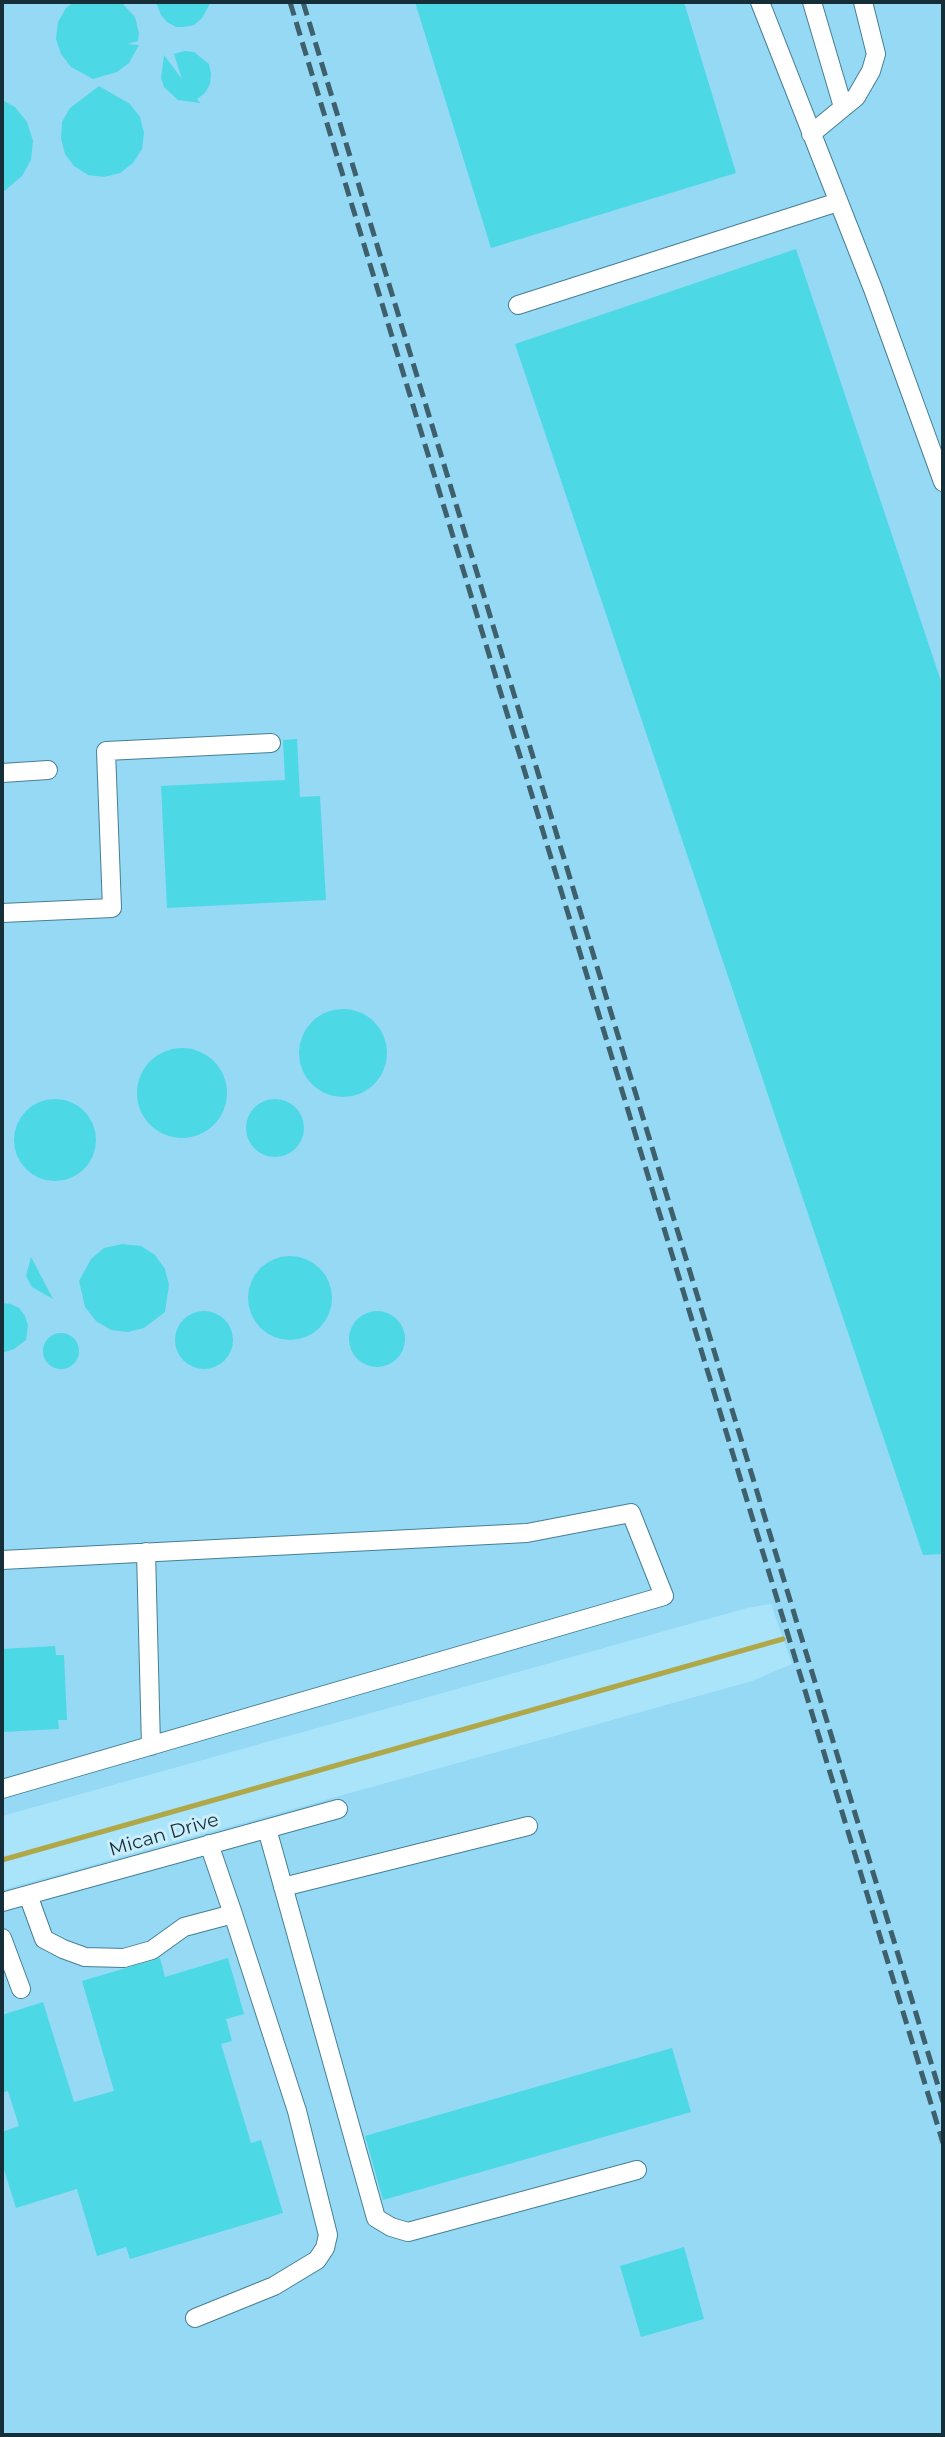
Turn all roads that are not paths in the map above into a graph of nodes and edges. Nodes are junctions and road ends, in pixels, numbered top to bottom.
1 (760, 2) edge
2 (811, 2) edge
3 (863, 2) edge
4 (844, 107) junction
5 (811, 134) junction
6 (838, 202) junction
7 (518, 305) dead end
8 (943, 482) edge
9 (271, 743) dead end
10 (48, 770) dead end
11 (2, 773) edge
12 (2, 913) edge
13 (146, 1552) junction
14 (2, 1559) edge
15 (151, 1746) junction
16 (2, 1789) edge
17 (338, 1809) dead end
18 (528, 1826) dead end
19 (267, 1829) junction
20 (209, 1844) junction
21 (283, 1887) junction
22 (28, 1895) junction
23 (2, 1902) edge
24 (233, 1914) junction
25 (4, 1949) edge
26 (21, 1989) dead end
27 (637, 2170) dead end
28 (195, 2318) dead end

1 - 5 street
2 - 4 street
3 - 4 street
4 - 5 street
5 - 6 street
6 - 7 street
6 - 8 street
9 - 12 street
10 - 11 street
13 - 14 street
13 - 15 street
13 - 15 street
15 - 16 street
17 - 19 street, Mican Drive
18 - 21 street
19 - 20 street, Mican Drive
19 - 21 street
20 - 22 street, Mican Drive
20 - 24 street
21 - 27 street
22 - 23 street, Mican Drive
22 - 24 street
24 - 28 street
25 - 26 street

